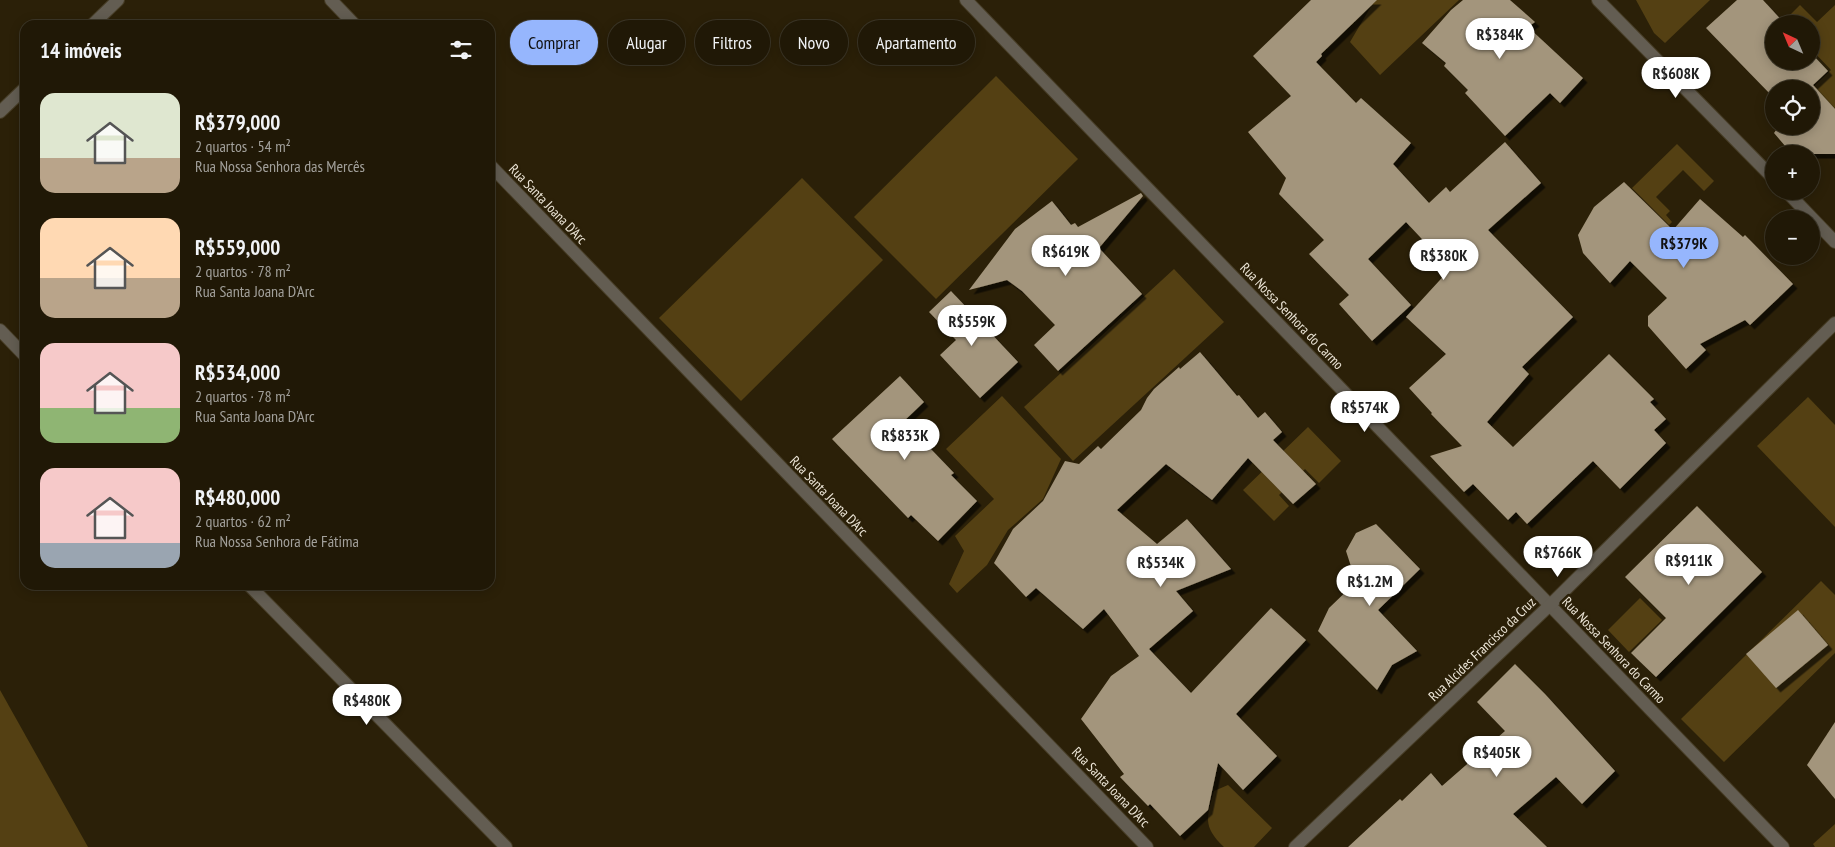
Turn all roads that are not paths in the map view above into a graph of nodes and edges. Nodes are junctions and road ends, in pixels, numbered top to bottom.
1 (118, 0) edge
2 (330, 0) edge
3 (966, 0) edge
4 (1598, 0) edge
5 (97, 20) edge
6 (350, 20) edge
7 (20, 93) edge
8 (0, 112) edge
9 (495, 170) edge
10 (1765, 170) edge
11 (1795, 200) edge
12 (1835, 242) edge
13 (1835, 323) edge
14 (0, 330) edge
15 (20, 351) edge
16 (254, 590) edge
17 (1550, 605) junction
18 (506, 847) edge
19 (1147, 847) edge
20 (1295, 847) edge
21 (1783, 847) edge

1 - 5 street
2 - 6 street
3 - 17 street, Rua Nossa Senhora do Carmo
4 - 10 street
7 - 8 street
9 - 19 street, Rua Santa Joana D'Arc
11 - 12 street
13 - 17 street, Rua Alcides Francisco da Cruz
14 - 15 street
16 - 18 street
17 - 20 street, Rua Alcides Francisco da Cruz
17 - 21 street, Rua Nossa Senhora do Carmo

